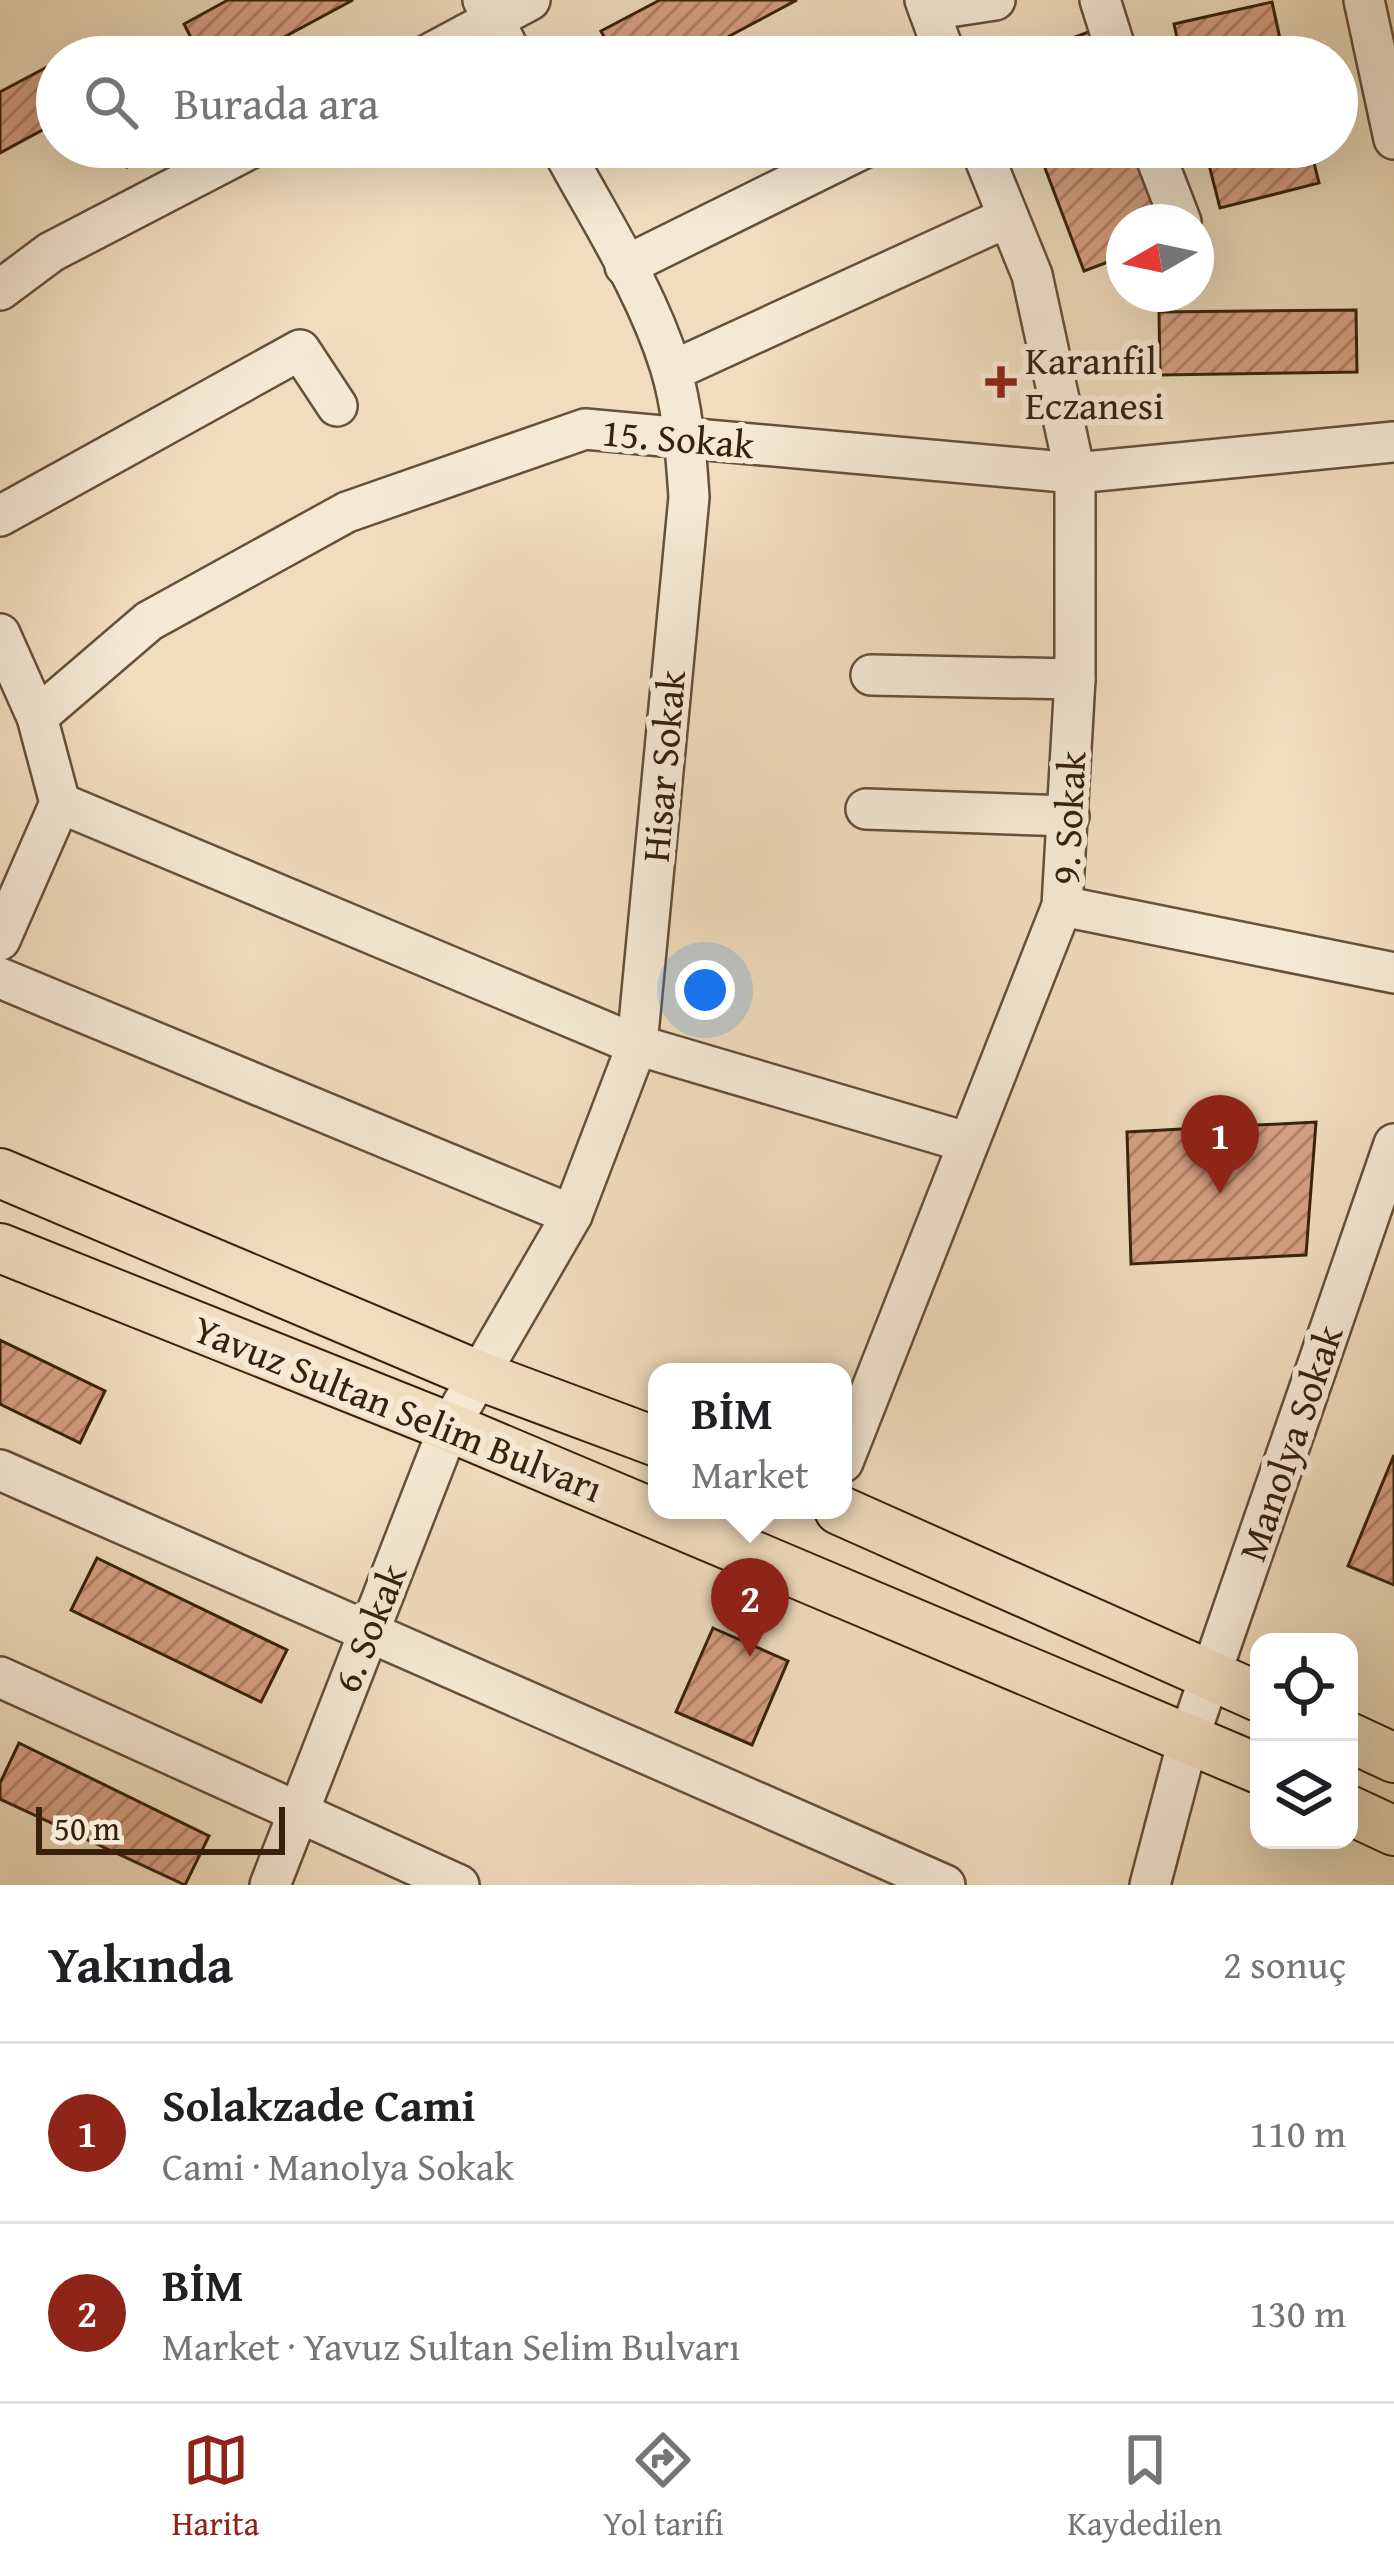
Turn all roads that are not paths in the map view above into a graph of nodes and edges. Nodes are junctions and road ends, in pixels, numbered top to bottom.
1 (530, 0) edge
2 (995, 0) edge
3 (1100, 0) edge
4 (1364, 0) edge
5 (927, 5) edge
6 (488, 10) edge
7 (453, 36) edge
8 (938, 36) edge
9 (1111, 36) edge
10 (1388, 79) edge
11 (1394, 139) edge
12 (213, 168) edge
13 (572, 168) edge
14 (823, 168) edge
15 (988, 168) edge
16 (1160, 168) edge
17 (1174, 204) edge
18 (1008, 217) junction
19 (625, 266) junction
20 (0, 290) edge
21 (672, 371) junction
22 (337, 406) dead end
23 (685, 439) junction
24 (1394, 442) edge
25 (1075, 473) junction
26 (0, 516) edge
27 (2, 646) edge
28 (871, 675) dead end
29 (1075, 679) junction
30 (38, 717) junction
31 (60, 803) junction
32 (866, 808) dead end
33 (1070, 816) junction
34 (1062, 906) junction
35 (0, 940) edge
36 (1394, 973) edge
37 (0, 978) edge
38 (637, 1045) junction
39 (966, 1142) junction
40 (1394, 1144) edge
41 (0, 1172) edge
42 (572, 1215) junction
43 (0, 1248) edge
44 (480, 1376) junction
45 (449, 1427) junction
46 (648, 1439) edge
47 (852, 1439) edge
48 (0, 1470) edge
49 (648, 1510) edge
50 (852, 1516) edge
51 (669, 1519) edge
52 (369, 1629) junction
53 (1210, 1674) junction
54 (0, 1677) edge
55 (1250, 1693) edge
56 (1190, 1737) junction
57 (1356, 1741) edge
58 (1394, 1758) edge
59 (1250, 1765) edge
60 (1358, 1814) edge
61 (294, 1815) junction
62 (1394, 1831) edge
63 (270, 1885) edge
64 (459, 1885) edge
65 (945, 1885) edge
66 (1150, 1885) edge

1 - 6 street
2 - 5 street
3 - 9 street
4 - 10 street
5 - 8 street
6 - 7 street
10 - 11 street
12 - 20 street
13 - 19 street, Hisar Sokak
14 - 19 street
15 - 18 street, 9. Sokak
16 - 17 street
18 - 21 street
18 - 25 street, 9. Sokak
19 - 21 street, Hisar Sokak
21 - 23 street, Hisar Sokak
22 - 26 street
23 - 25 street, 15. Sokak
23 - 30 street, 15. Sokak
23 - 38 street, Hisar Sokak
24 - 25 street, 15. Sokak
25 - 29 street, 9. Sokak
27 - 30 street
28 - 29 street
29 - 33 street, 9. Sokak
30 - 31 street
31 - 35 street
31 - 38 street
32 - 33 street
33 - 34 street, 9. Sokak
34 - 36 street
34 - 39 street, 9. Sokak
37 - 42 street
38 - 39 street
38 - 42 street, Hisar Sokak
39 - 47 street, 9. Sokak
40 - 53 street, Manolya Sokak
41 - 44 main road, Yavuz Sultan Selim Bulvarı
42 - 44 street, Hisar Sokak
43 - 45 main road, Yavuz Sultan Selim Bulvarı
44 - 45 street, 6. Sokak
44 - 46 main road, Yavuz Sultan Selim Bulvarı
45 - 49 main road, Yavuz Sultan Selim Bulvarı
45 - 52 street, 6. Sokak
48 - 52 street
50 - 53 main road
51 - 56 main road, Yavuz Sultan Selim Bulvarı
52 - 61 street, 6. Sokak
52 - 65 street
53 - 55 main road
53 - 56 street, Manolya Sokak
54 - 61 street
56 - 59 main road, Yavuz Sultan Selim Bulvarı
56 - 66 street, Manolya Sokak
57 - 58 main road
60 - 62 main road
61 - 63 street, 6. Sokak
61 - 64 street

